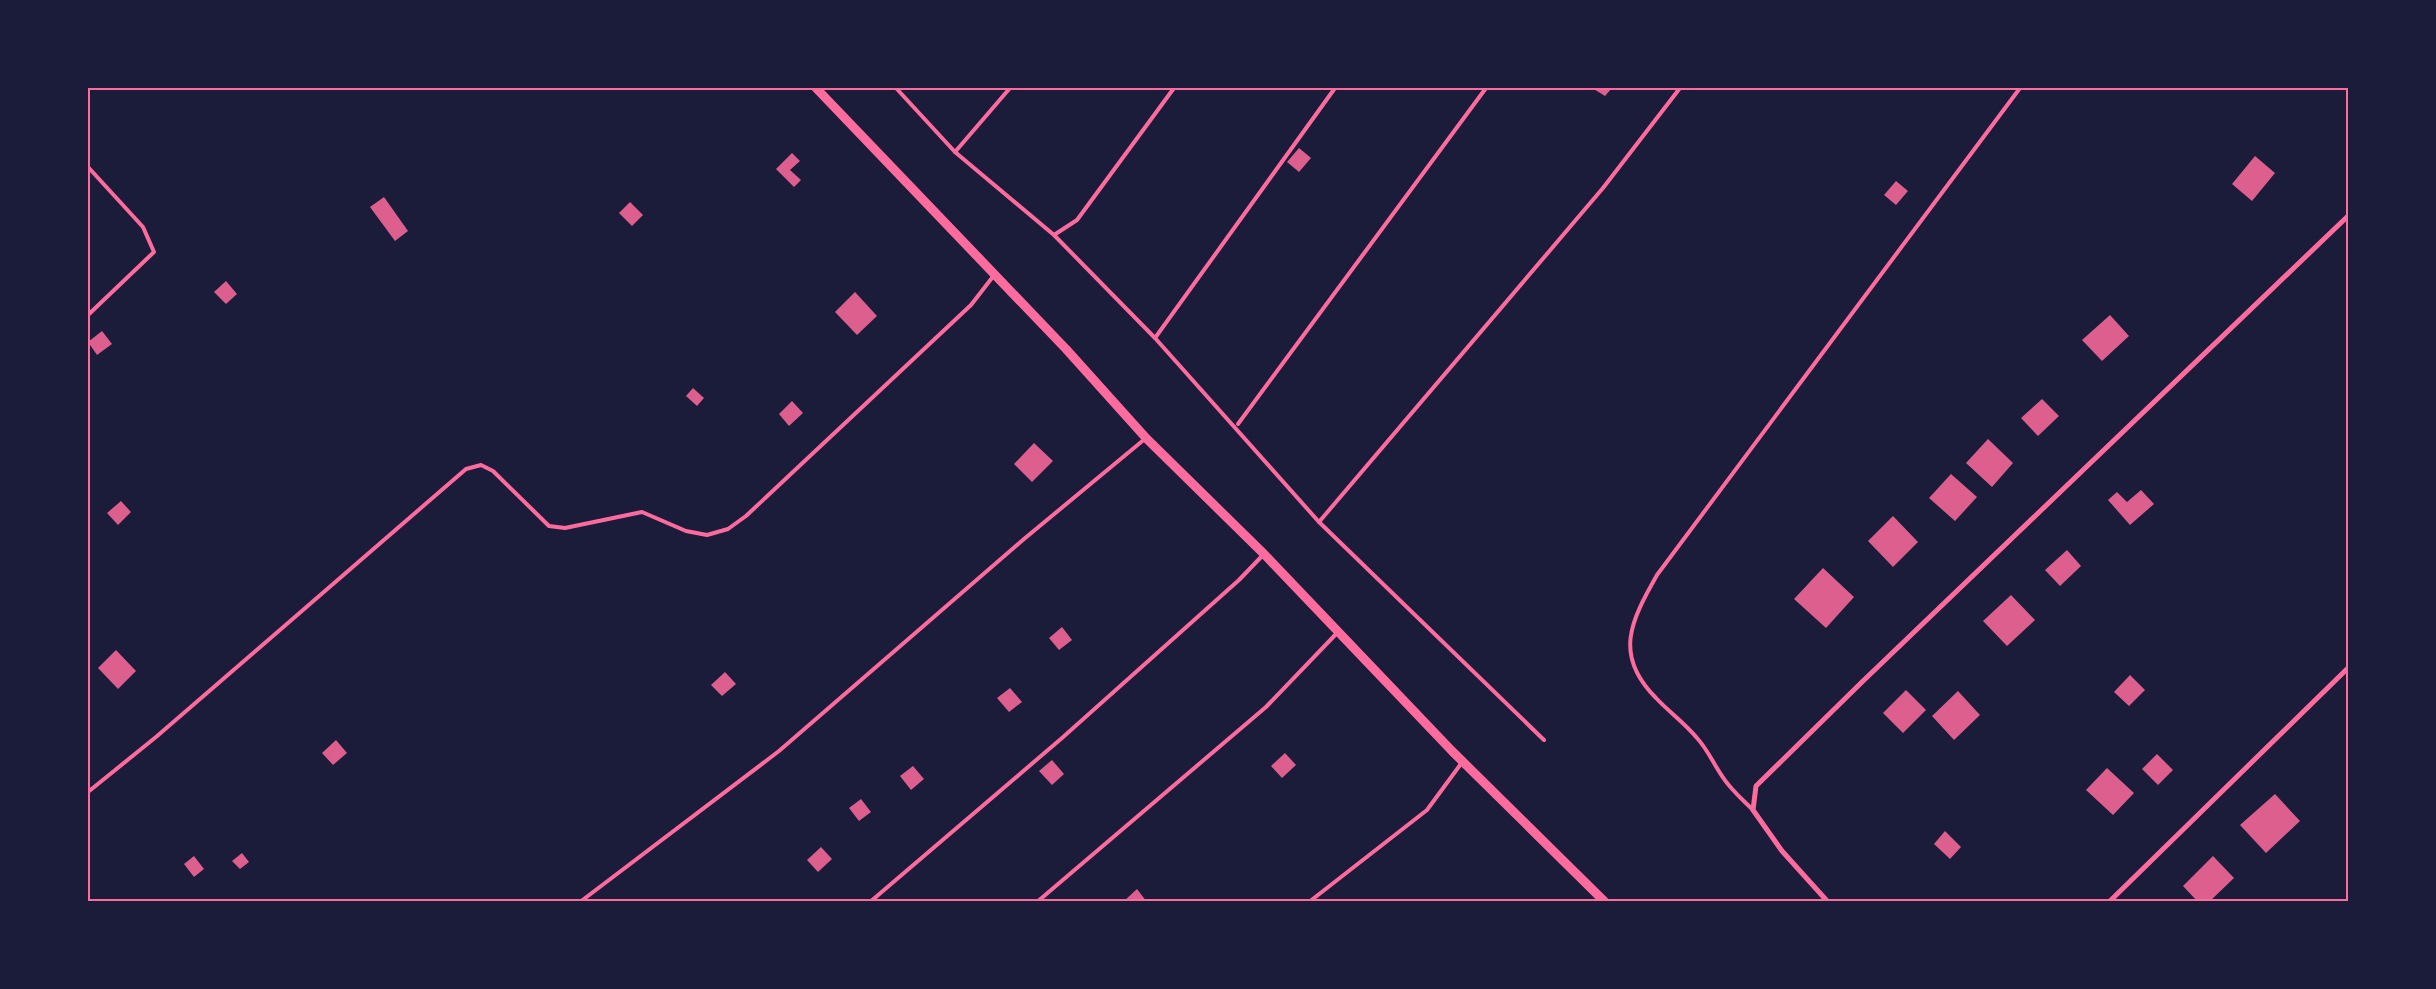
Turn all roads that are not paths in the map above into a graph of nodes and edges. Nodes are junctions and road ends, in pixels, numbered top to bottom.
1 (816, 88) edge
2 (896, 88) edge
3 (1010, 88) edge
4 (1174, 88) edge
5 (1335, 88) edge
6 (1486, 88) edge
7 (1680, 88) edge
8 (2020, 88) edge
9 (955, 152) junction
10 (88, 166) edge
11 (2348, 216) edge
12 (1054, 235) junction
13 (995, 274) junction
14 (88, 315) edge
15 (1155, 338) junction
16 (1238, 424) dead end
17 (1146, 438) junction
18 (1319, 522) junction
19 (1264, 554) junction
20 (1337, 633) junction
21 (2348, 668) edge
22 (1544, 740) dead end
23 (1463, 761) junction
24 (88, 792) edge
25 (1753, 810) junction
26 (580, 902) edge
27 (870, 902) edge
28 (1036, 902) edge
29 (1309, 902) edge
30 (1605, 902) edge
31 (1828, 902) edge
32 (2109, 902) edge

1 - 13 street
2 - 9 lane
3 - 9 lane
4 - 12 lane
5 - 15 lane
6 - 16 lane
7 - 18 lane
8 - 25 lane
9 - 12 lane
10 - 14 lane
11 - 25 street
12 - 15 lane
13 - 17 street
13 - 24 lane
15 - 18 lane
17 - 19 street
17 - 26 lane
18 - 22 lane
19 - 20 street
19 - 27 lane
20 - 23 street
20 - 28 lane
21 - 32 street
23 - 29 lane
23 - 30 street
25 - 31 street

